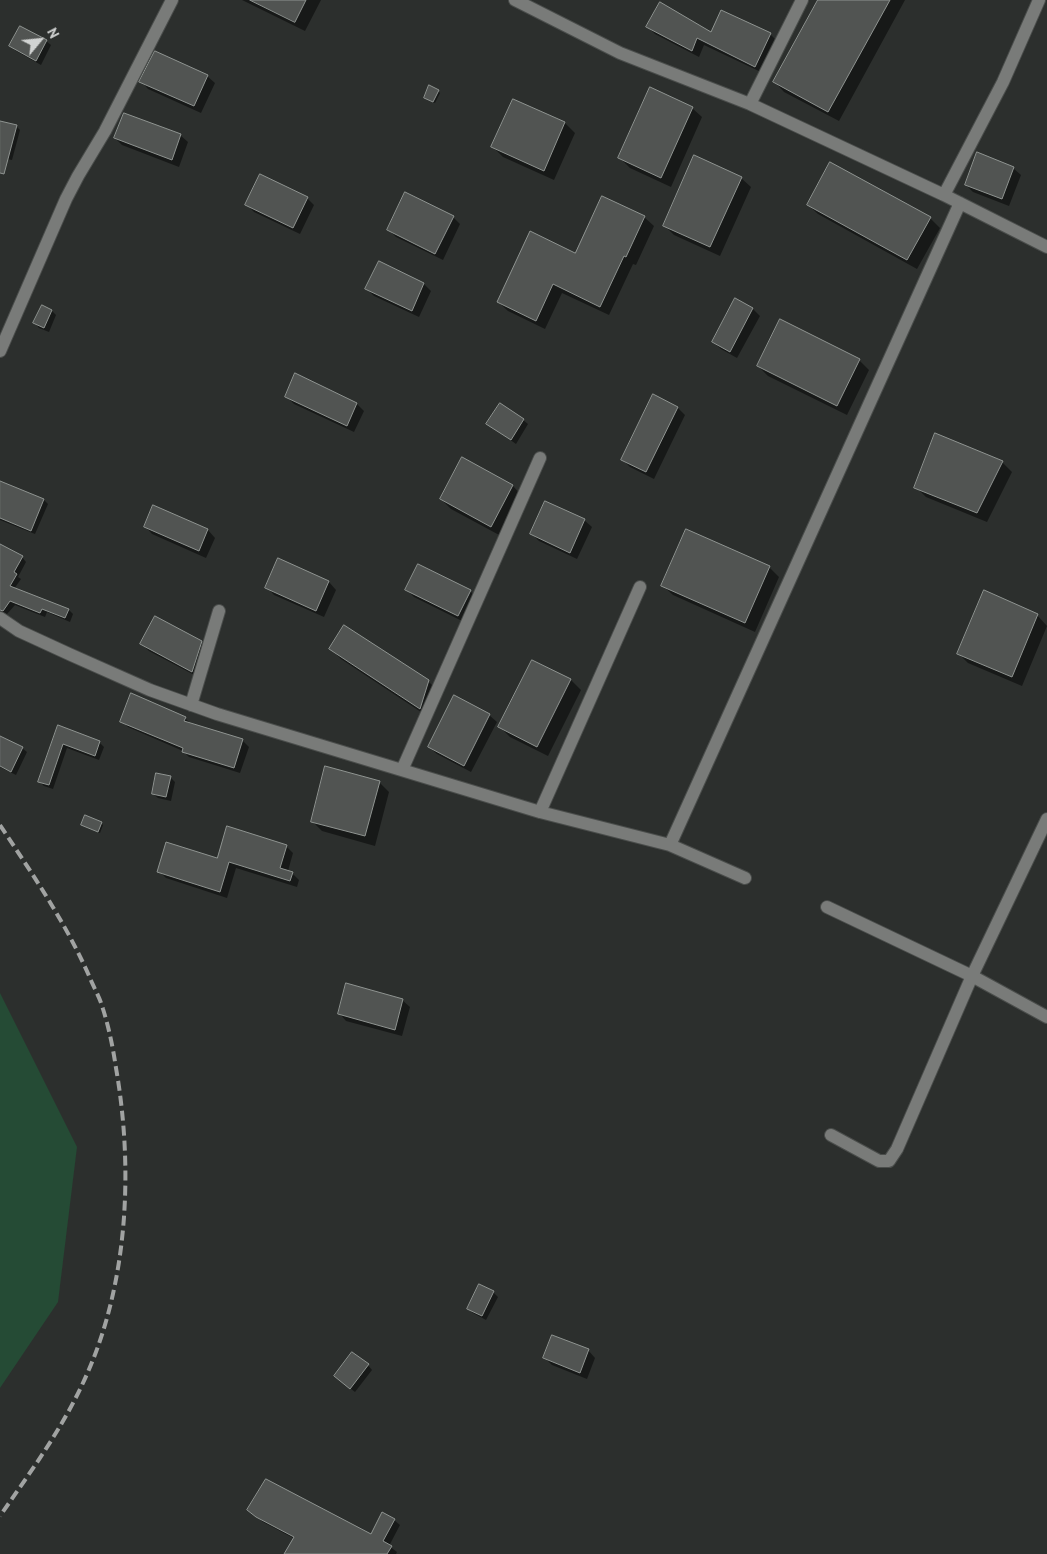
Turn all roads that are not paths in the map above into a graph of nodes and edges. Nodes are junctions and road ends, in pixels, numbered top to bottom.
1 (172, 0) edge
2 (515, 0) edge
3 (802, 0) edge
4 (1039, 0) edge
5 (750, 104) junction
6 (944, 195) junction
7 (960, 203) junction
8 (1047, 247) edge
9 (0, 351) edge
10 (540, 458) dead end
11 (640, 587) dead end
12 (219, 611) dead end
13 (0, 618) edge
14 (191, 705) junction
15 (402, 770) junction
16 (540, 812) junction
17 (1047, 819) edge
18 (670, 845) junction
19 (745, 878) dead end
20 (827, 907) dead end
21 (972, 976) junction
22 (1047, 1017) edge
23 (831, 1135) dead end

1 - 9 street
2 - 5 street
3 - 5 street
4 - 6 street
5 - 6 street
6 - 7 street
7 - 8 street
7 - 18 street
10 - 15 street
11 - 16 street
12 - 14 street
13 - 14 street
14 - 15 street
15 - 16 street
16 - 18 street
17 - 21 street
18 - 19 street
20 - 21 street
21 - 22 street
21 - 23 street

